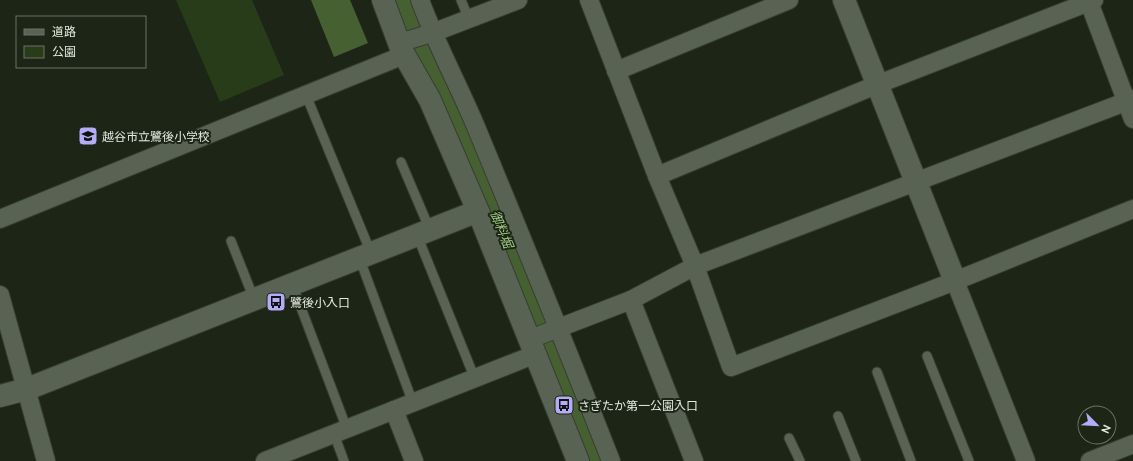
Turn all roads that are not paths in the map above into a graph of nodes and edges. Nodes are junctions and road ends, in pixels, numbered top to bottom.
1 (383, 0) edge
2 (420, 0) edge
3 (461, 0) edge
4 (515, 0) edge
5 (589, 0) edge
6 (789, 0) edge
7 (844, 0) edge
8 (1091, 1) edge
9 (469, 19) junction
10 (415, 41) junction
11 (616, 71) junction
12 (876, 85) junction
13 (306, 95) junction
14 (1130, 101) edge
15 (1133, 119) edge
16 (401, 162) dead end
17 (657, 176) junction
18 (915, 182) junction
19 (1133, 209) edge
20 (478, 211) junction
21 (0, 219) edge
22 (423, 232) junction
23 (231, 241) dead end
24 (365, 255) junction
25 (695, 266) junction
26 (955, 281) junction
27 (292, 284) junction
28 (0, 295) edge
29 (254, 299) junction
30 (631, 300) junction
31 (556, 329) junction
32 (534, 343) junction
33 (927, 356) dead end
34 (877, 372) dead end
35 (475, 379) junction
36 (27, 389) junction
37 (0, 396) edge
38 (413, 403) junction
39 (394, 410) junction
40 (838, 416) dead end
41 (341, 431) junction
42 (789, 438) dead end
43 (1133, 444) edge
44 (46, 461) edge
45 (265, 461) edge
46 (344, 461) edge
47 (414, 461) edge
48 (578, 461) edge
49 (611, 461) edge
50 (694, 461) edge
51 (800, 461) edge
52 (856, 461) edge
53 (911, 461) edge
54 (969, 461) edge
55 (1026, 461) edge
56 (1090, 461) edge

1 - 10 street
2 - 10 street
3 - 9 lane
4 - 9 street
5 - 11 street
6 - 11 street
7 - 12 street
8 - 12 street
8 - 14 street
9 - 10 street
10 - 13 street
10 - 20 street
10 - 31 street
11 - 17 street
12 - 17 street
12 - 18 street
13 - 21 street
13 - 24 lane
14 - 15 street
14 - 18 street
16 - 22 lane
17 - 25 street
18 - 25 street
18 - 26 street
19 - 26 street
20 - 22 street
20 - 32 street
22 - 24 street
22 - 35 lane
23 - 29 lane
24 - 27 street
24 - 38 lane
25 - 26 street
25 - 30 street
26 - 55 street
27 - 29 street
27 - 41 lane
28 - 36 street
29 - 36 street
30 - 31 street
30 - 50 street
31 - 32 street
31 - 49 street
32 - 35 street
32 - 48 street
33 - 54 lane
34 - 53 lane
35 - 38 street
36 - 37 street
36 - 44 street
38 - 39 street
39 - 41 street
39 - 47 street
40 - 52 lane
41 - 45 street
41 - 46 lane
42 - 51 lane
43 - 56 street

